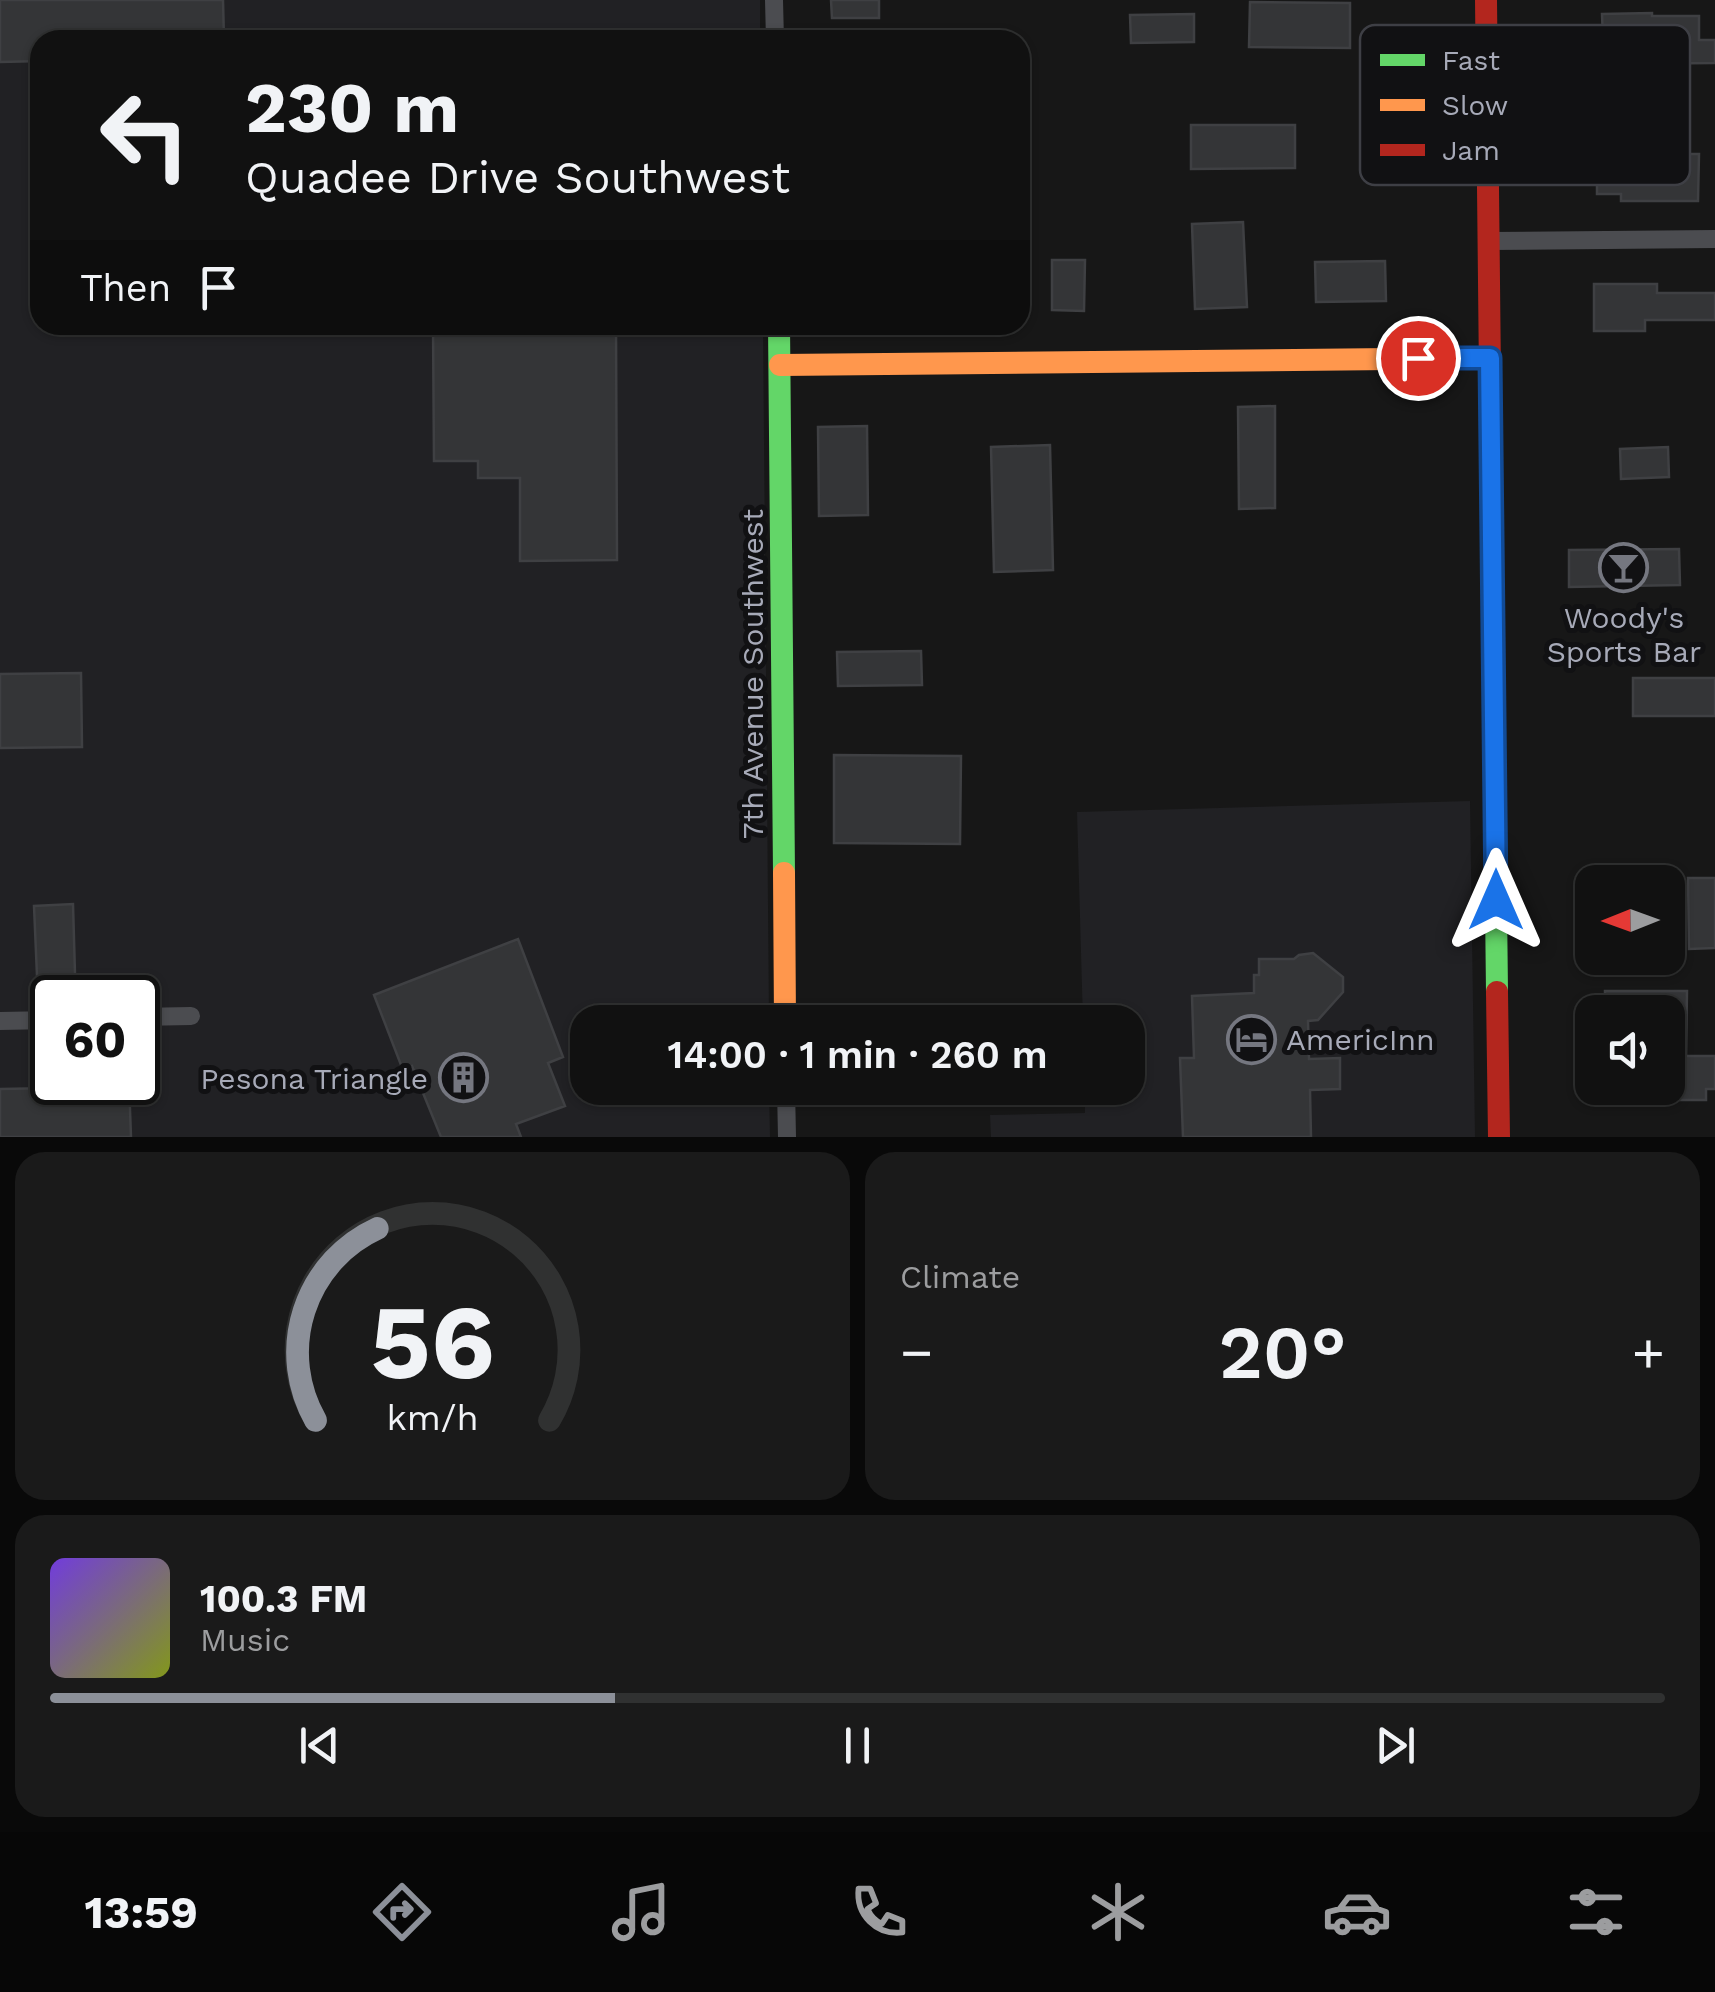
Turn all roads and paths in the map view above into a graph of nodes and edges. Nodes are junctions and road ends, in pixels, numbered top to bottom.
1 (774, 0) edge
2 (1486, 0) edge
3 (1486, 25) edge
4 (775, 30) edge
5 (1488, 185) edge
6 (1489, 240) junction
7 (1715, 240) edge
8 (779, 335) edge
9 (1490, 358) junction
10 (780, 365) junction
11 (785, 1005) edge
12 (191, 1016) dead end
13 (160, 1017) edge
14 (30, 1020) edge
15 (0, 1021) edge
16 (786, 1105) edge
17 (786, 1137) edge
18 (1498, 1137) edge

1 - 4 street
2 - 3 street
5 - 6 street
6 - 7 street
6 - 9 street
8 - 10 street, 7th Avenue Southwest
9 - 10 street
9 - 18 street
10 - 11 street, 7th Avenue Southwest
12 - 13 street
14 - 15 street
16 - 17 street

